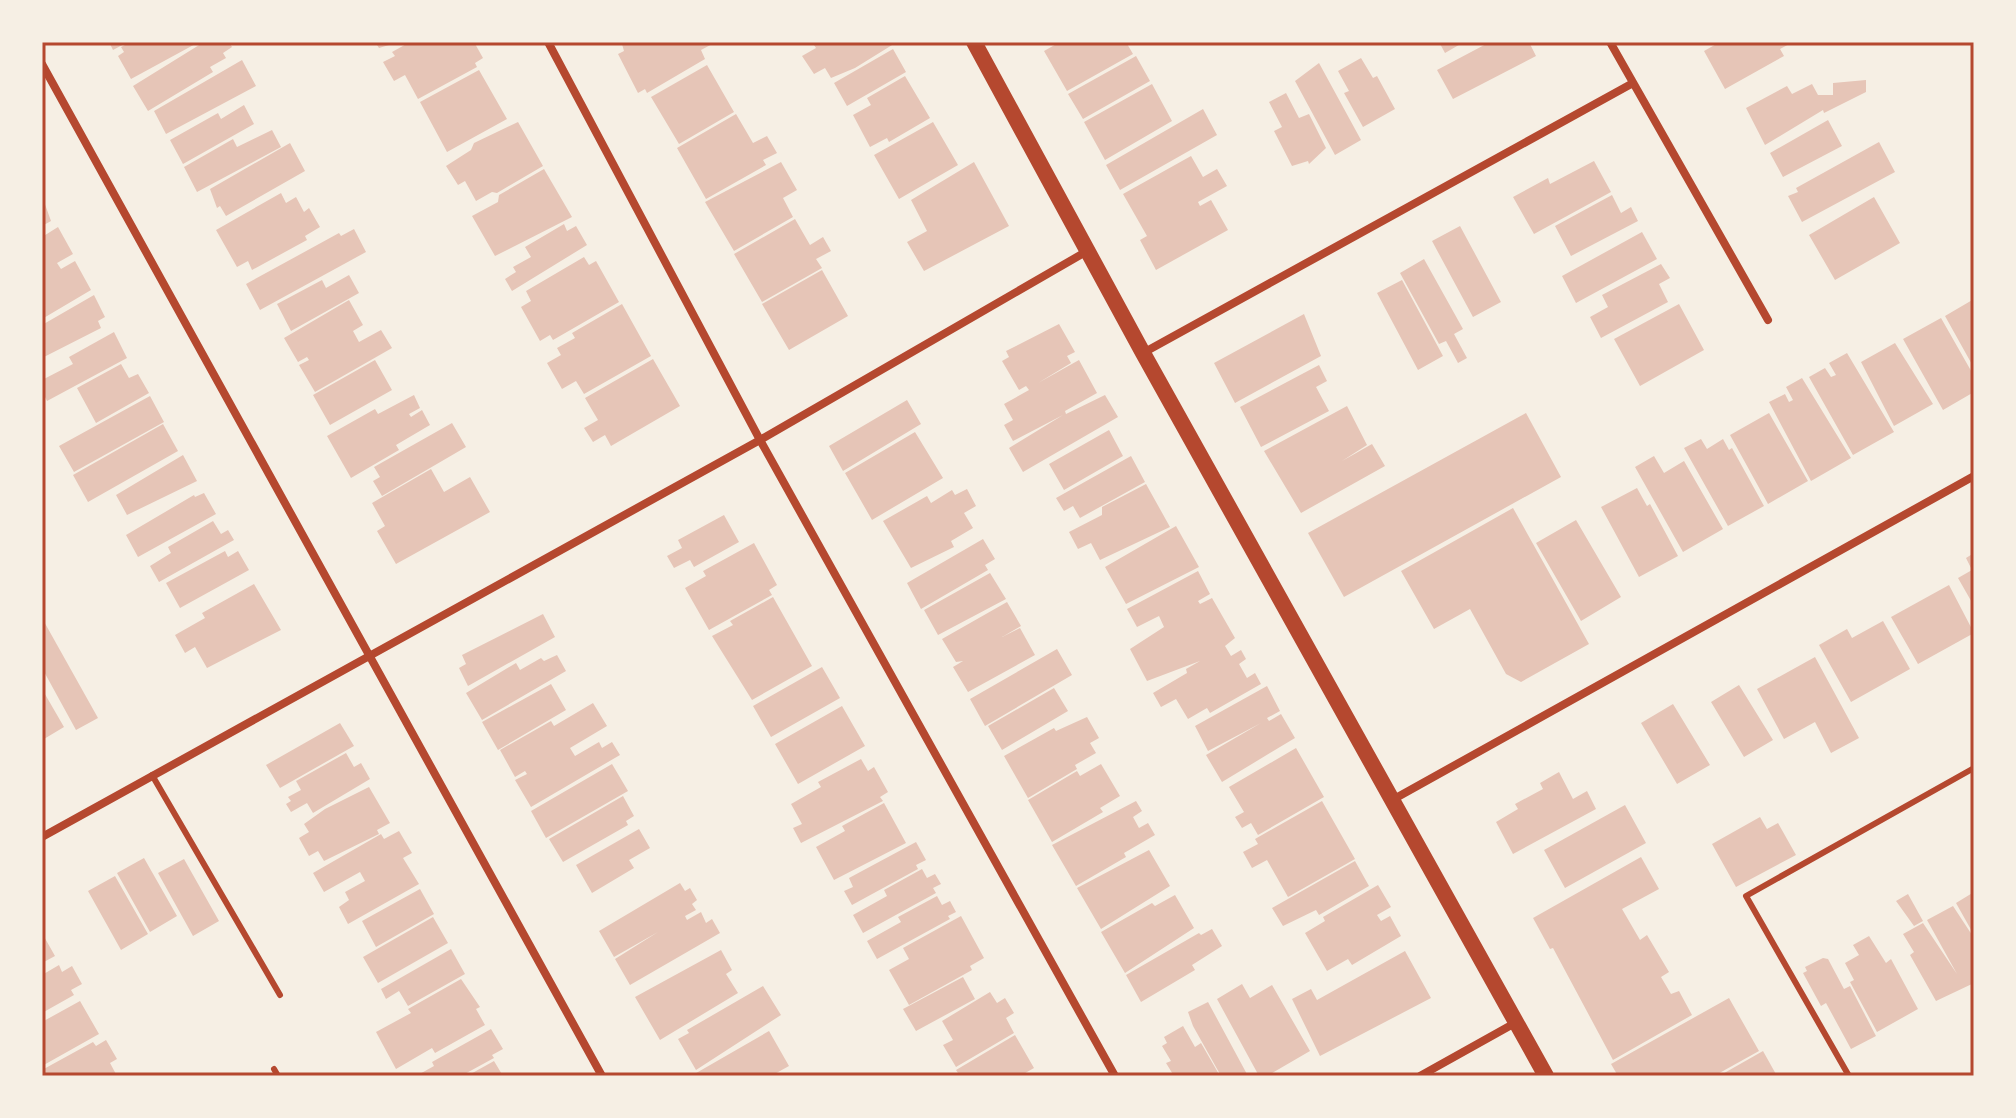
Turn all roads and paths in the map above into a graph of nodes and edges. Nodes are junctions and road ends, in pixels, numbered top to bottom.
1 (548, 42) edge
2 (974, 42) edge
3 (1610, 42) edge
4 (42, 64) edge
5 (1633, 83) junction
6 (1090, 250) junction
7 (1768, 320) dead end
8 (1143, 353) junction
9 (760, 440) junction
10 (1974, 476) edge
11 (370, 656) junction
12 (1974, 768) edge
13 (152, 775) junction
14 (1394, 799) junction
15 (42, 837) edge
16 (280, 995) dead end
17 (1515, 1023) junction
18 (602, 1076) edge
19 (1115, 1076) edge
20 (1420, 1076) edge
21 (1546, 1076) edge
22 (1849, 1076) edge

1 - 9 street
2 - 6 main road
3 - 5 street
4 - 11 street
5 - 7 street
5 - 8 street
6 - 8 main road
6 - 9 street
8 - 14 main road
9 - 11 street
9 - 19 street
10 - 14 street
11 - 13 street
11 - 18 street
12 - 22 lane
13 - 15 street
13 - 16 lane
14 - 17 main road
17 - 20 street
17 - 21 main road

